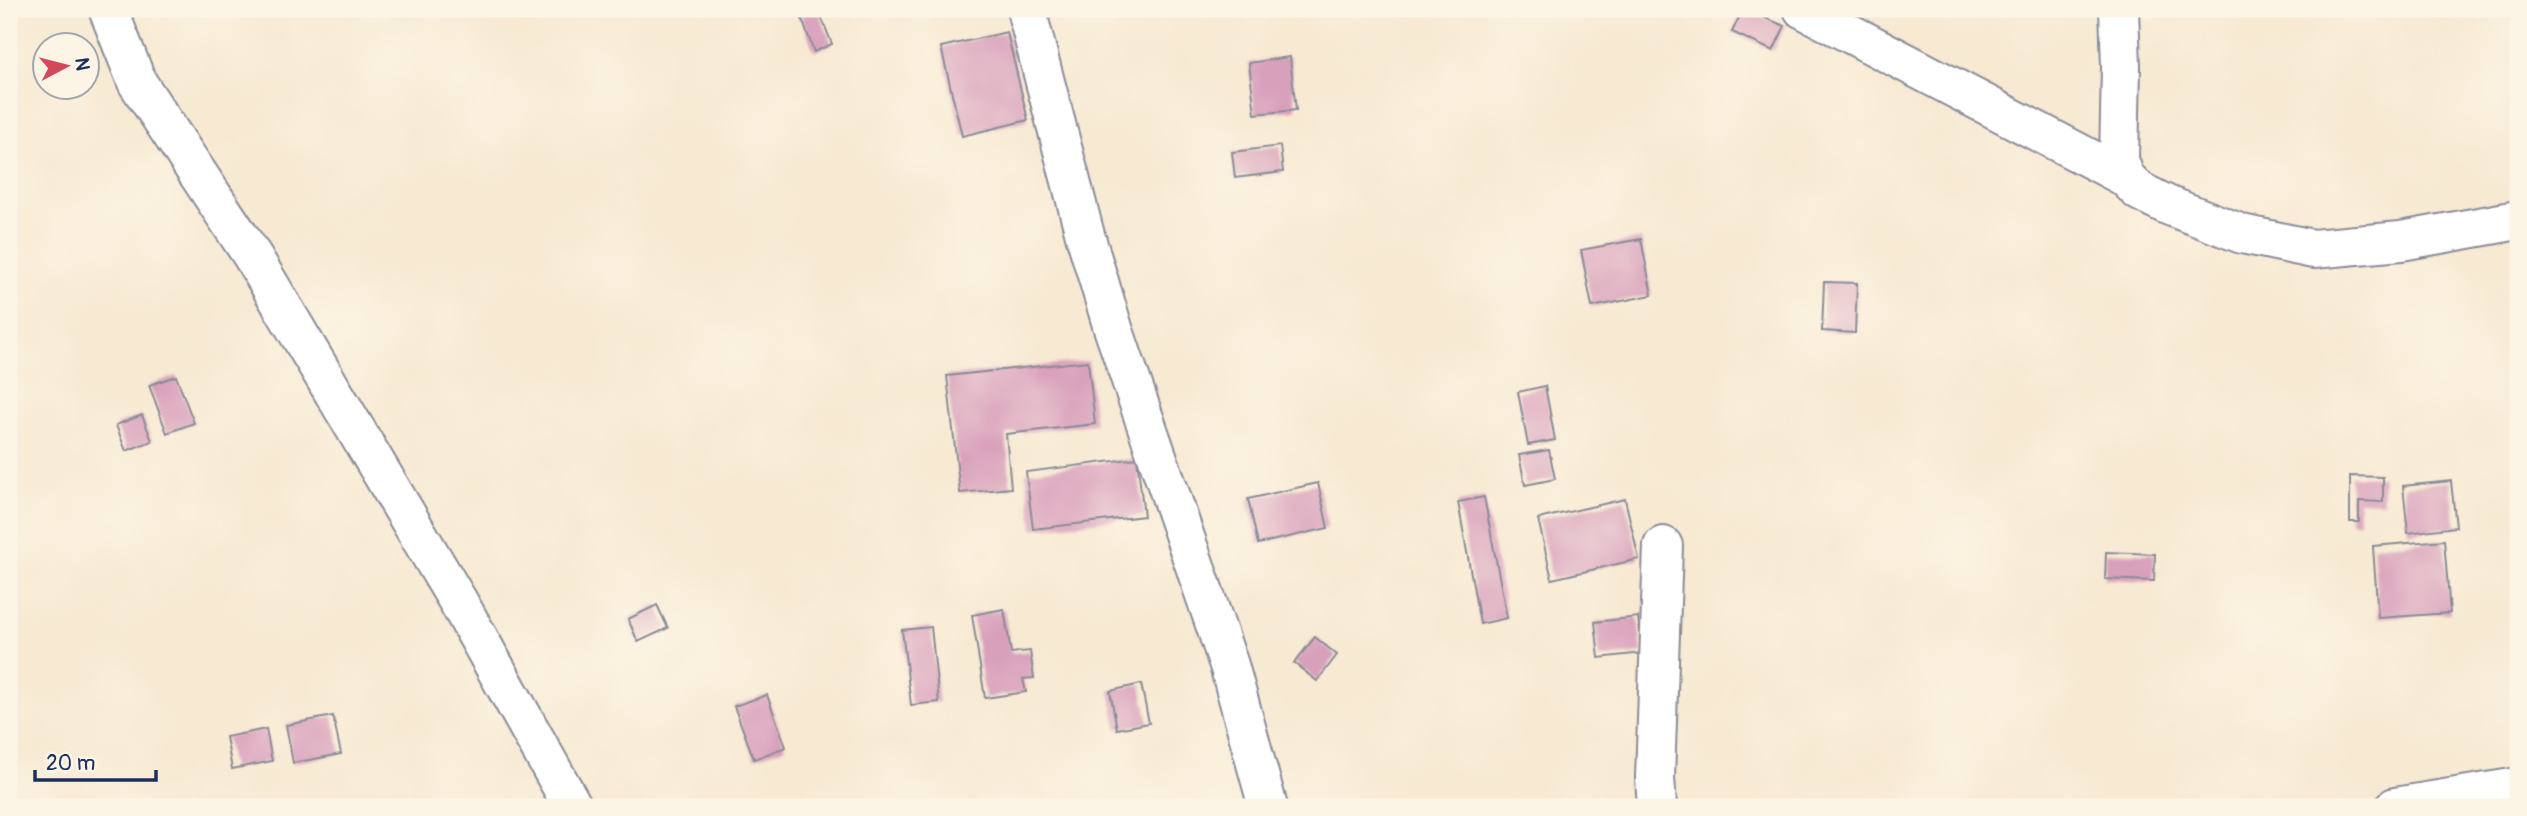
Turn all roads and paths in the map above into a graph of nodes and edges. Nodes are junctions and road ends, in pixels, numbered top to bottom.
1 (108, 9) edge
2 (1026, 9) edge
3 (1803, 9) edge
4 (2119, 9) edge
5 (2125, 177) junction
6 (2518, 220) edge
7 (1663, 546) dead end
8 (2518, 787) edge
9 (573, 807) edge
10 (1268, 807) edge
11 (1657, 807) edge
12 (2395, 807) edge

1 - 9 street
2 - 10 street
3 - 5 street
4 - 5 street
5 - 6 street
7 - 11 street
8 - 12 street

